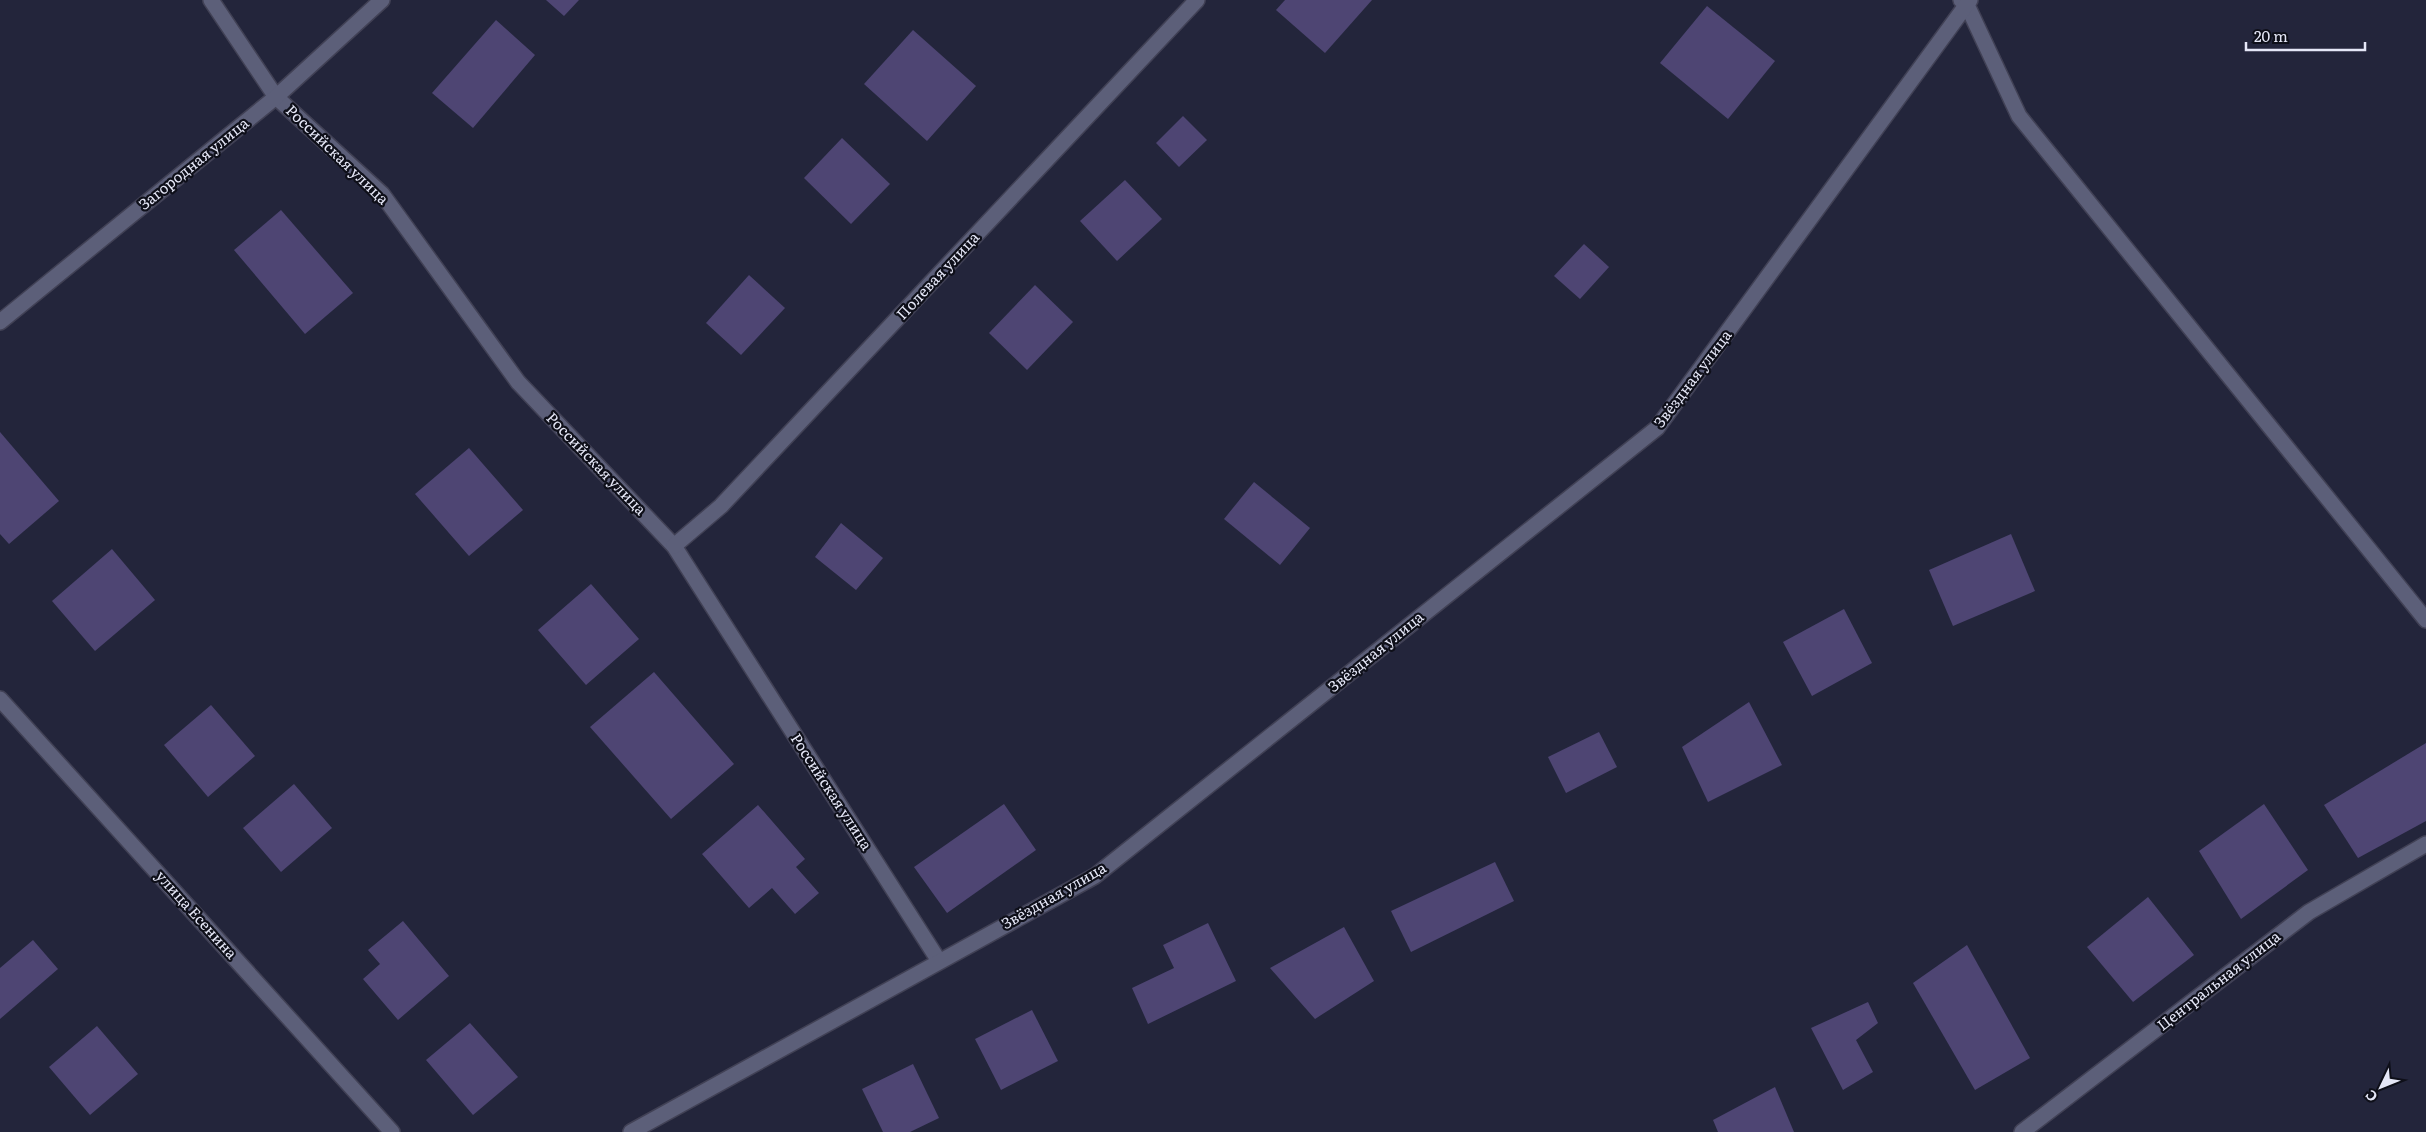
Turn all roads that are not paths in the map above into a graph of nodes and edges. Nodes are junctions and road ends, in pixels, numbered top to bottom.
1 (211, 0) edge
2 (382, 0) edge
3 (1197, 0) edge
4 (1966, 2) edge
5 (276, 97) junction
6 (0, 322) edge
7 (674, 546) junction
8 (2426, 620) edge
9 (0, 698) edge
10 (2426, 844) edge
11 (939, 962) junction
12 (392, 1132) edge
13 (631, 1132) edge
14 (2022, 1132) edge

1 - 5 street, Российская улица
2 - 5 street, Загородная улица
3 - 7 street, Полевая улица
4 - 8 street
4 - 11 street, Звёздная улица
5 - 6 street, Загородная улица
5 - 7 street, Российская улица
7 - 11 street, Российская улица
9 - 12 street, улица Есенина
10 - 14 street, Центральная улица
11 - 13 street, Звёздная улица

